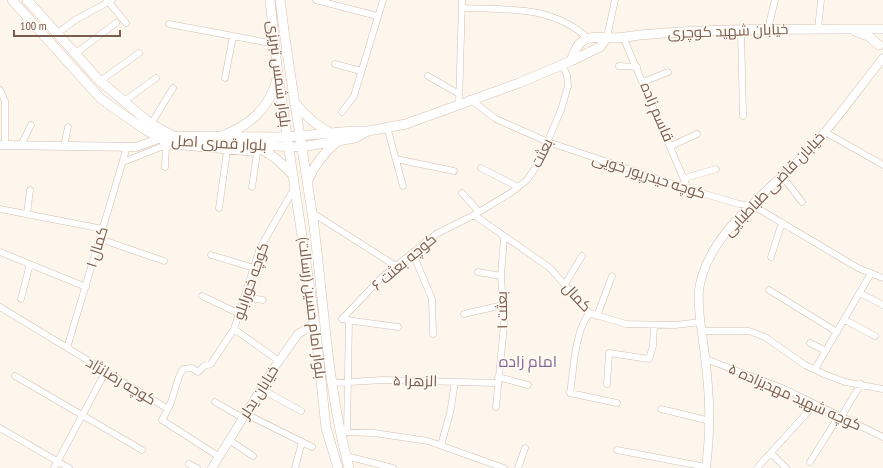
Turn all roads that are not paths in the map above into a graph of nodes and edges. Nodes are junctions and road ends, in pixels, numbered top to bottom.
1 (12, 0) edge
2 (27, 0) edge
3 (270, 0) edge
4 (280, 0) edge
5 (316, 0) edge
6 (383, 0) edge
7 (462, 0) edge
8 (615, 0) edge
9 (775, 0) edge
10 (821, 0) edge
11 (109, 1) edge
12 (462, 8) junction
13 (377, 16) junction
14 (126, 22) dead end
15 (116, 23) dead end
16 (169, 24) dead end
17 (818, 29) junction
18 (850, 29) junction
19 (741, 30) junction
20 (768, 30) junction
21 (883, 30) edge
22 (58, 34) junction
23 (233, 36) junction
24 (623, 36) junction
25 (607, 37) junction
26 (589, 38) junction
27 (275, 44) junction
28 (881, 48) edge
29 (139, 53) dead end
30 (76, 54) junction
31 (883, 58) edge
32 (571, 62) junction
33 (335, 64) dead end
34 (562, 65) junction
35 (619, 66) dead end
36 (637, 68) junction
37 (361, 71) junction
38 (668, 72) dead end
39 (278, 76) junction
40 (428, 76) dead end
41 (156, 78) dead end
42 (225, 78) dead end
43 (100, 81) junction
44 (643, 82) junction
45 (173, 88) dead end
46 (0, 90) edge
47 (459, 94) junction
48 (470, 99) junction
49 (123, 102) junction
50 (295, 103) junction
51 (459, 104) junction
52 (342, 112) dead end
53 (743, 116) dead end
54 (151, 124) junction
55 (31, 125) dead end
56 (68, 127) dead end
57 (387, 127) junction
58 (825, 132) junction
59 (697, 134) dead end
60 (299, 136) junction
61 (217, 137) junction
62 (287, 137) junction
63 (335, 137) junction
64 (164, 142) junction
65 (548, 142) junction
66 (2, 145) edge
67 (21, 145) junction
68 (245, 145) junction
69 (64, 146) junction
70 (671, 146) junction
71 (127, 147) junction
72 (289, 147) junction
73 (301, 147) junction
74 (227, 151) junction
75 (396, 159) junction
76 (123, 162) junction
77 (883, 165) edge
78 (165, 167) dead end
79 (481, 168) dead end
80 (716, 169) dead end
81 (454, 171) dead end
82 (294, 175) junction
83 (782, 176) junction
84 (685, 178) junction
85 (307, 182) junction
86 (295, 186) junction
87 (403, 186) dead end
88 (252, 187) dead end
89 (518, 187) junction
90 (688, 189) junction
91 (30, 190) dead end
92 (462, 193) dead end
93 (802, 202) dead end
94 (752, 205) junction
95 (219, 208) dead end
96 (0, 209) edge
97 (312, 212) junction
98 (476, 213) junction
99 (27, 214) junction
100 (782, 222) junction
101 (103, 229) junction
102 (504, 237) junction
103 (100, 239) junction
104 (0, 252) edge
105 (413, 254) junction
106 (211, 255) dead end
107 (582, 256) dead end
108 (771, 257) dead end
109 (164, 261) dead end
110 (30, 264) junction
111 (396, 266) junction
112 (254, 268) junction
113 (478, 272) dead end
114 (870, 275) junction
115 (501, 276) junction
116 (612, 276) dead end
117 (883, 278) edge
118 (565, 284) junction
119 (86, 287) junction
120 (769, 290) dead end
121 (860, 293) junction
122 (202, 296) dead end
123 (245, 297) junction
124 (22, 299) dead end
125 (263, 300) dead end
126 (503, 305) junction
127 (883, 305) edge
128 (0, 307) edge
129 (589, 313) junction
130 (240, 314) junction
131 (464, 314) dead end
132 (597, 316) junction
133 (345, 320) junction
134 (844, 320) junction
135 (701, 322) junction
136 (315, 323) junction
137 (654, 325) junction
138 (398, 327) dead end
139 (234, 329) junction
140 (702, 331) junction
141 (837, 332) junction
142 (433, 334) dead end
143 (875, 336) dead end
144 (810, 344) dead end
145 (67, 348) junction
146 (826, 351) junction
147 (706, 359) junction
148 (279, 360) junction
149 (815, 369) junction
150 (106, 371) junction
151 (15, 376) dead end
152 (497, 380) junction
153 (347, 382) junction
154 (455, 382) junction
155 (333, 383) junction
156 (607, 384) dead end
157 (861, 384) junction
158 (528, 386) dead end
159 (261, 389) junction
160 (883, 389) edge
161 (215, 402) dead end
162 (617, 403) dead end
163 (815, 404) junction
164 (496, 407) dead end
165 (168, 409) junction
166 (661, 409) dead end
167 (301, 411) dead end
168 (82, 415) junction
169 (244, 416) junction
170 (840, 416) junction
171 (710, 421) junction
172 (0, 428) edge
173 (344, 432) junction
174 (883, 436) edge
175 (229, 440) junction
176 (302, 442) junction
177 (441, 445) junction
178 (312, 447) dead end
179 (525, 448) dead end
180 (142, 450) dead end
181 (616, 450) dead end
182 (771, 453) junction
183 (218, 456) junction
184 (253, 456) dead end
185 (346, 456) junction
186 (57, 461) junction
187 (810, 462) dead end
188 (190, 464) dead end
189 (54, 468) edge
190 (69, 468) edge
191 (197, 468) edge
192 (212, 468) edge
193 (295, 468) edge
194 (338, 468) edge
195 (349, 468) edge
196 (393, 468) edge
197 (504, 468) edge
198 (518, 468) edge
199 (706, 468) edge
200 (757, 468) edge
201 (786, 468) edge

1 - 64 main road, بلوار قمری اصل
2 - 22 main road, بلوار قمری اصل
3 - 27 main road, بلوار شمس تبریزی
4 - 50 main road, بلوار شمس تبریزی
5 - 13 street
6 - 13 street
7 - 12 street
8 - 25 street
9 - 20 street
10 - 17 street
11 - 14 street
11 - 22 street
12 - 26 street
12 - 47 street
13 - 37 street
15 - 30 street
16 - 23 street
17 - 18 main road, خیابان شهید کوچری
17 - 20 main road, خیابان شهید کوچری
18 - 21 main road, خیابان شهید کوچری
18 - 28 main road
19 - 20 main road, خیابان شهید کوچری
19 - 24 main road, خیابان شهید کوچری
19 - 53 street
21 - 28 main road
22 - 30 main road, بلوار قمری اصل
23 - 27 street
23 - 42 street
24 - 25 main road, خیابان شهید کوچری
24 - 36 street, قاسم زاده
25 - 26 main road, خیابان شهید کوچری
25 - 32 main road
26 - 32 main road
27 - 39 main road, بلوار شمس تبریزی
29 - 43 street
30 - 43 main road, بلوار قمری اصل
31 - 58 street, خیابان قاضی طباطبایی
32 - 34 main road
33 - 37 street
34 - 48 main road
34 - 65 street, بعثت
35 - 36 street
36 - 44 street, قاسم زاده
37 - 52 street
38 - 44 street
39 - 61 main road
39 - 62 main road, بلوار شمس تبریزی
40 - 47 street
41 - 49 street
43 - 49 main road, بلوار قمری اصل
44 - 70 street, قاسم زاده
45 - 54 street
46 - 66 street
47 - 51 street
48 - 51 main road
48 - 65 street, کوچه حیدرپور خویی
49 - 54 main road, بلوار قمری اصل
50 - 60 main road, بلوار شمس تبریزی
50 - 63 main road
51 - 57 main road
54 - 61 main road, بلوار قمری اصل
55 - 67 street
56 - 69 street
57 - 63 main road
57 - 75 street
58 - 77 street
58 - 83 street, خیابان قاضی طباطبایی
59 - 70 street
60 - 62 main road
60 - 63 main road
60 - 73 main road, بلوار شمس تبریزی
61 - 62 main road, بلوار قمری اصل
62 - 72 main road, بلوار شمس تبریزی
63 - 73 main road
63 - 85 main road
64 - 68 main road, بلوار قمری اصل
64 - 71 street
64 - 74 street
64 - 76 street
64 - 78 street
65 - 89 street, بعثت
65 - 90 street, کوچه حیدرپور خویی
66 - 67 street
67 - 69 street
68 - 72 main road, بلوار قمری اصل
68 - 82 main road
69 - 71 street
70 - 84 street, قاسم زاده
71 - 76 street, کمال ۱
72 - 73 main road
72 - 82 main road, بلوار امام حسین (رسالت)
73 - 85 main road, بلوار امام حسین (رسالت)
74 - 88 street
74 - 95 street
75 - 81 street
75 - 87 street
76 - 101 street, کمال ۱
79 - 89 street
80 - 84 street
82 - 86 main road, بلوار امام حسین (رسالت)
83 - 93 street
83 - 94 street, خیابان قاضی طباطبایی
84 - 90 street, قاسم زاده
85 - 97 main road, بلوار امام حسین (رسالت)
86 - 112 street, کوچه خورابلو
86 - 136 main road, بلوار امام حسین (رسالت)
89 - 98 street, بعثت
90 - 94 street, کوچه حیدرپور خویی
91 - 99 street
92 - 98 street, کمال
94 - 100 street
94 - 135 street, خیابان قاضی طباطبایی
96 - 99 street
97 - 111 street
97 - 155 main road, بلوار امام حسین (رسالت)
98 - 102 street, کمال
98 - 105 street, کوچه بعثت ۶
99 - 101 street
100 - 108 street
100 - 114 street
101 - 103 street, کمال ۱
102 - 115 street, بعثت ۱
102 - 118 street, کمال
103 - 109 street
103 - 119 street, کمال ۱
104 - 110 street
105 - 111 street, کوچه بعثت ۶
105 - 142 street
106 - 112 street
107 - 118 street
110 - 119 street
110 - 124 street
111 - 133 street, کوچه بعثت ۶
112 - 123 street, کوچه خورابلو
113 - 115 street
114 - 117 street
114 - 121 street
115 - 126 street, بعثت ۱
116 - 132 street
118 - 129 street, کمال
119 - 145 street, کمال ۱
120 - 141 street
121 - 127 street
121 - 134 street
122 - 130 street
123 - 125 street
123 - 130 street, کوچه خورابلو
126 - 131 street
126 - 152 street, بعثت ۱
128 - 145 street, کوچه رضانژاد
129 - 132 street, کمال
129 - 162 street
130 - 139 street, کوچه خورابلو
132 - 137 street, کمال
133 - 138 street
133 - 153 street
134 - 141 street
134 - 143 street
135 - 137 street, کمال
135 - 140 street, خیابان قاضی طباطبایی
136 - 148 street, خیابان یدلر
136 - 194 main road, بلوار امام حسین (رسالت)
137 - 156 street
139 - 148 street, کوچه خورابلو
139 - 165 street
140 - 147 street, خیابان قاضی طباطبایی
140 - 149 street
141 - 146 street
144 - 146 street
145 - 150 street, کوچه رضانژاد
146 - 149 street
147 - 163 street, کوچه شهید مهدیزاده ۵
147 - 171 street, خیابان قاضی طباطبایی
148 - 159 street, خیابان یدلر
149 - 157 street
150 - 165 street, کوچه رضانژاد
150 - 168 street
151 - 168 street
152 - 154 street, الزهرا ۵
152 - 158 street, الزهرا ۵
152 - 164 street, بعثت ۱
153 - 154 street, الزهرا ۵
153 - 155 street, الزهرا ۵
153 - 173 street
154 - 177 street
155 - 173 main road, بلوار امام حسین (رسالت)
157 - 160 street
157 - 170 street
159 - 167 street
159 - 169 street, خیابان یدلر
161 - 169 street
163 - 170 street, کوچه شهید مهدیزاده ۵
163 - 182 street
165 - 183 street, کوچه رضانژاد
166 - 171 street
168 - 180 street
168 - 186 street
169 - 175 street, خیابان یدلر
169 - 176 street
170 - 174 street, کوچه شهید مهدیزاده ۵
170 - 187 street
171 - 199 street, خیابان قاضی طباطبایی
172 - 186 street
173 - 177 street
173 - 185 main road, بلوار امام حسین (رسالت)
175 - 183 street, خیابان یدلر
175 - 184 street
176 - 178 street
176 - 193 street
177 - 197 street
179 - 198 street
181 - 199 street
182 - 200 street
182 - 201 street
183 - 192 street, خیابان یدلر
185 - 195 main road, بلوار امام حسین (رسالت)
185 - 196 street
186 - 189 street
186 - 190 street
188 - 191 street

